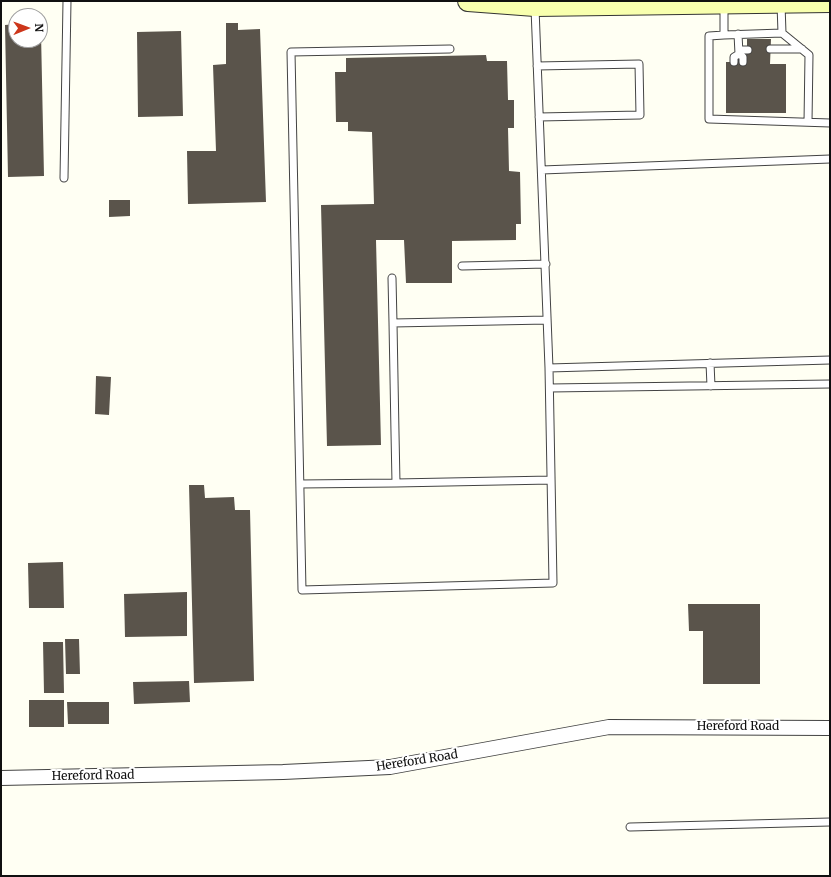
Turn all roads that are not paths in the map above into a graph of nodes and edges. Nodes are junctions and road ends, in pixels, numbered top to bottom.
1 (67, 1) edge
2 (468, 1) edge
3 (781, 2) edge
4 (830, 2) edge
5 (724, 3) junction
6 (535, 6) junction
7 (782, 33) junction
8 (738, 34) junction
9 (724, 35) junction
10 (450, 49) dead end
11 (770, 49) dead end
12 (802, 49) junction
13 (748, 50) dead end
14 (739, 52) junction
15 (734, 62) dead end
16 (743, 62) dead end
17 (537, 66) junction
18 (539, 117) junction
19 (808, 122) junction
20 (830, 123) edge
21 (830, 159) edge
22 (542, 170) junction
23 (64, 178) dead end
24 (546, 264) junction
25 (462, 266) dead end
26 (392, 278) dead end
27 (547, 320) junction
28 (393, 322) junction
29 (830, 360) edge
30 (710, 363) junction
31 (549, 368) junction
32 (830, 384) edge
33 (711, 386) junction
34 (550, 388) junction
35 (551, 480) junction
36 (396, 483) junction
37 (300, 484) junction
38 (830, 728) edge
39 (1, 778) edge
40 (830, 822) edge
41 (630, 827) dead end

1 - 23 lane
2 - 6 main road
3 - 4 main road
3 - 5 main road
3 - 7 lane
5 - 6 main road
5 - 9 lane
6 - 17 lane
7 - 8 lane
7 - 12 lane
8 - 9 lane
8 - 14 lane
9 - 19 lane
10 - 37 lane
11 - 12 lane
12 - 19 lane
13 - 14 lane
14 - 15 lane
14 - 16 lane
17 - 18 lane
17 - 18 lane
18 - 22 lane
19 - 20 lane
21 - 22 lane
22 - 24 lane
24 - 25 lane
24 - 27 lane
26 - 28 lane
27 - 28 lane
27 - 31 lane
28 - 36 lane
29 - 30 lane
30 - 31 lane
30 - 33 lane
31 - 34 lane
32 - 33 lane
33 - 34 lane
34 - 35 lane
35 - 36 lane
35 - 37 lane
36 - 37 lane
38 - 39 street, Hereford Road
40 - 41 lane

